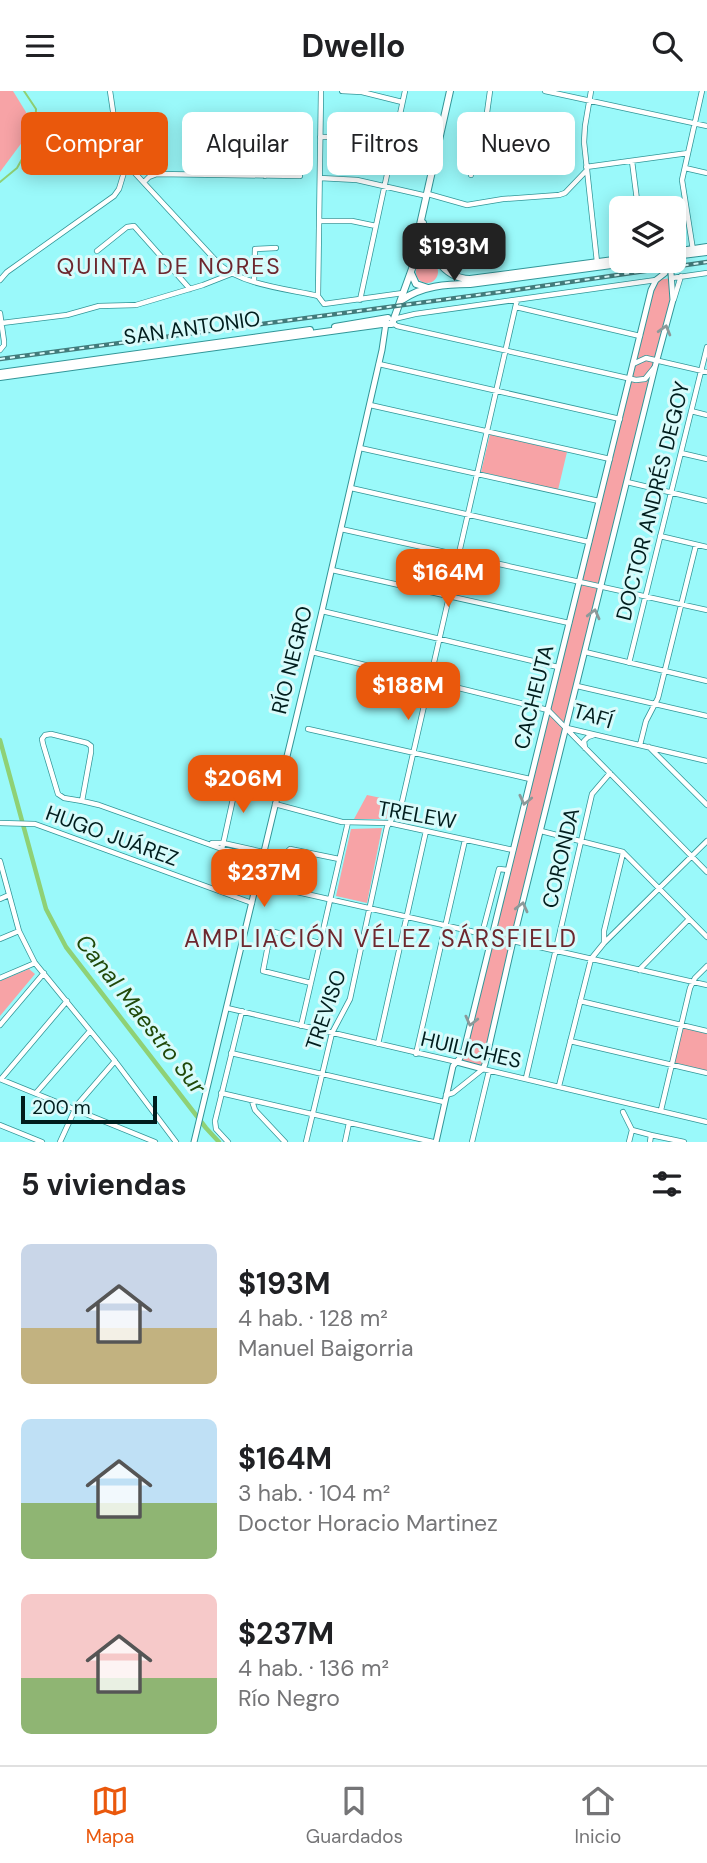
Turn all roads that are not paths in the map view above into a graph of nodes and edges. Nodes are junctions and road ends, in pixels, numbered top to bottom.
1 (110, 91) edge
2 (321, 91) edge
3 (342, 91) edge
4 (405, 91) edge
5 (450, 91) edge
6 (491, 91) edge
7 (545, 91) edge
8 (591, 91) edge
9 (702, 91) edge
10 (589, 101) junction
11 (402, 102) junction
12 (113, 112) edge
13 (400, 112) edge
14 (488, 112) edge
15 (695, 123) junction
16 (707, 126) edge
17 (320, 137) junction
18 (327, 137) edge
19 (688, 153) junction
20 (632, 161) junction
21 (685, 168) junction
22 (586, 169) junction
23 (707, 173) edge
24 (123, 175) edge
25 (137, 175) edge
26 (386, 175) edge
27 (265, 176) joint
28 (300, 176) dead end
29 (320, 178) junction
30 (144, 182) junction
31 (384, 185) junction
32 (427, 195) junction
33 (636, 196) edge
34 (423, 218) junction
35 (319, 221) junction
36 (376, 226) junction
37 (276, 248) dead end
38 (707, 249) edge
39 (97, 251) dead end
40 (693, 251) junction
41 (686, 253) edge
42 (609, 260) edge
43 (597, 262) junction
44 (414, 263) junction
45 (439, 263) junction
46 (609, 265) edge
47 (411, 271) junction
48 (665, 273) edge
49 (672, 273) edge
50 (707, 273) edge
51 (231, 274) junction
52 (681, 276) junction
53 (672, 278) junction
54 (0, 280) edge
55 (656, 280) junction
56 (254, 282) junction
57 (431, 287) junction
58 (190, 289) junction
59 (403, 293) junction
60 (318, 296) junction
61 (360, 299) junction
62 (517, 300) junction
63 (673, 300) junction
64 (400, 303) junction
65 (516, 307) junction
66 (0, 313) edge
67 (391, 322) junction
68 (2, 323) junction
69 (640, 336) junction
70 (707, 347) edge
71 (506, 349) junction
72 (0, 350) edge
73 (379, 364) junction
74 (633, 364) junction
75 (656, 364) junction
76 (704, 372) edge
77 (0, 375) edge
78 (630, 378) junction
79 (497, 390) junction
80 (370, 405) junction
81 (691, 411) junction
82 (707, 415) edge
83 (620, 419) junction
84 (487, 431) junction
85 (360, 447) junction
86 (681, 453) junction
87 (610, 459) junction
88 (707, 459) edge
89 (478, 474) junction
90 (627, 482) junction
91 (351, 488) junction
92 (671, 493) junction
93 (599, 501) junction
94 (707, 501) edge
95 (468, 515) junction
96 (341, 529) junction
97 (660, 536) junction
98 (589, 542) junction
99 (696, 545) junction
100 (707, 547) edge
101 (459, 555) junction
102 (332, 570) junction
103 (579, 582) junction
104 (601, 586) junction
105 (645, 596) junction
106 (449, 597) junction
107 (681, 604) junction
108 (707, 610) edge
109 (322, 611) junction
110 (569, 624) junction
111 (440, 639) junction
112 (312, 652) junction
113 (585, 652) junction
114 (629, 663) junction
115 (558, 667) junction
116 (665, 671) junction
117 (430, 681) junction
118 (707, 681) edge
119 (577, 686) junction
120 (656, 704) junction
121 (548, 710) junction
122 (707, 716) edge
123 (566, 728) junction
124 (308, 729) dead end
125 (595, 735) junction
126 (640, 745) junction
127 (648, 747) junction
128 (586, 748) junction
129 (414, 753) junction
130 (707, 761) edge
131 (610, 773) junction
132 (238, 776) dead end
133 (530, 779) junction
134 (82, 801) junction
135 (275, 804) junction
136 (707, 805) edge
137 (348, 823) junction
138 (389, 823) junction
139 (0, 824) edge
140 (426, 831) junction
141 (541, 831) junction
142 (465, 840) junction
143 (581, 840) junction
144 (707, 841) edge
145 (223, 843) junction
146 (208, 844) junction
147 (222, 849) junction
148 (513, 850) junction
149 (623, 852) junction
150 (262, 855) junction
151 (691, 856) junction
152 (339, 859) junction
153 (0, 861) edge
154 (508, 870) junction
155 (707, 871) edge
156 (659, 888) junction
157 (9, 895) junction
158 (0, 899) edge
159 (330, 899) junction
160 (252, 903) junction
161 (370, 909) junction
162 (407, 917) junction
163 (689, 919) junction
164 (444, 925) junction
165 (484, 926) dead end
166 (19, 931) junction
167 (492, 936) junction
168 (707, 937) edge
169 (0, 939) edge
170 (513, 941) junction
171 (320, 943) junction
172 (604, 943) junction
173 (555, 951) junction
174 (591, 959) junction
175 (35, 963) junction
176 (707, 966) edge
177 (639, 970) junction
178 (44, 973) junction
179 (0, 978) edge
180 (692, 982) junction
181 (311, 983) junction
182 (707, 985) edge
183 (67, 1001) junction
184 (580, 1001) junction
185 (227, 1008) junction
186 (242, 1011) junction
187 (0, 1025) edge
188 (681, 1025) junction
189 (301, 1026) junction
190 (90, 1031) junction
191 (707, 1031) edge
192 (332, 1033) junction
193 (570, 1041) junction
194 (378, 1044) junction
195 (231, 1053) junction
196 (416, 1053) junction
197 (115, 1061) junction
198 (457, 1062) junction
199 (671, 1065) junction
200 (486, 1070) junction
201 (707, 1073) edge
202 (321, 1074) junction
203 (526, 1078) junction
204 (1, 1079) edge
205 (559, 1086) junction
206 (36, 1093) junction
207 (221, 1093) junction
208 (445, 1099) junction
209 (252, 1100) junction
210 (75, 1109) junction
211 (661, 1110) junction
212 (623, 1112) dead end
213 (312, 1114) junction
214 (707, 1122) edge
215 (349, 1123) junction
216 (0, 1125) edge
217 (632, 1130) junction
218 (391, 1133) junction
219 (651, 1135) junction
220 (42, 1142) edge
221 (60, 1142) edge
222 (155, 1142) edge
223 (176, 1142) edge
224 (194, 1142) edge
225 (228, 1142) edge
226 (285, 1142) edge
227 (306, 1142) edge
228 (345, 1142) edge
229 (389, 1142) edge
230 (434, 1142) edge
231 (472, 1142) edge
232 (629, 1142) edge
233 (650, 1142) edge
234 (684, 1142) edge

1 - 12 street
2 - 17 street
3 - 11 street
4 - 11 street
5 - 32 main road
6 - 14 street
7 - 10 street
8 - 10 street
9 - 15 street
10 - 15 street
10 - 22 street
11 - 13 street
15 - 16 street
15 - 19 street
17 - 18 street
17 - 29 street
19 - 20 street
19 - 21 street
20 - 22 street
20 - 33 street
21 - 23 street
21 - 40 street
22 - 32 street
22 - 43 street
24 - 54 street
25 - 30 street
26 - 31 street
27 - 28 street
27 - 30 street
29 - 31 street
29 - 35 street
30 - 51 street
31 - 32 street
31 - 36 street
32 - 34 main road
34 - 44 main road
34 - 45 main road
35 - 36 street
35 - 60 street
36 - 61 street
37 - 56 street
38 - 40 main road
39 - 58 street
40 - 41 main road
42 - 43 main road
43 - 45 main road
44 - 45 main road
44 - 47 main road
45 - 57 main road
46 - 57 main road
47 - 57 main road
47 - 59 main road
48 - 55 street, CACHEUTA
49 - 53 street, CACHEUTA
50 - 52 street, SAN ANTONIO
51 - 56 street
51 - 58 street
52 - 53 street, SAN ANTONIO
52 - 63 street
53 - 55 street, SAN ANTONIO
53 - 63 street, CACHEUTA
55 - 62 street, SAN ANTONIO
55 - 69 street, CACHEUTA
56 - 60 street
57 - 64 main road
58 - 68 street
59 - 61 street
59 - 64 main road
60 - 61 street
62 - 65 street, TREVISO
62 - 67 street, SAN ANTONIO
75 -> 63 street, CACHEUTA
64 - 67 main road
65 - 69 street
65 - 71 street, TREVISO
66 - 68 street
67 - 71 street
67 - 73 street, RÍO NEGRO
67 - 77 main road, SAN ANTONIO
68 - 72 street
69 - 74 street, CACHEUTA
70 - 76 street, DOCTOR ANDRÉS DEGOY
71 - 78 street
71 - 79 street, TREVISO
73 - 79 street
73 - 80 street, RÍO NEGRO
74 - 75 street
74 - 78 street, CACHEUTA
75 - 76 street
75 - 78 street
75 - 90 street, CACHEUTA
76 - 81 street, DOCTOR ANDRÉS DEGOY
78 - 83 street, CACHEUTA
79 - 83 street
79 - 84 street, TREVISO
80 - 84 street
80 - 85 street, RÍO NEGRO
81 - 82 street
81 - 86 street, DOCTOR ANDRÉS DEGOY
83 - 87 street, CACHEUTA
84 - 87 street
84 - 89 street, TREVISO
85 - 89 street
85 - 91 street, RÍO NEGRO
86 - 88 street
86 - 92 street, DOCTOR ANDRÉS DEGOY
87 - 93 street, CACHEUTA
89 - 93 street
89 - 95 street, TREVISO
90 - 92 street
90 - 104 street, CACHEUTA
91 - 95 street
91 - 96 street, RÍO NEGRO
92 - 94 street
92 - 97 street, DOCTOR ANDRÉS DEGOY
93 - 98 street, CACHEUTA
95 - 98 street
95 - 101 street, TREVISO
96 - 101 street
96 - 102 street, RÍO NEGRO
97 - 99 street
97 - 105 street, DOCTOR ANDRÉS DEGOY
98 - 103 street, CACHEUTA
99 - 100 street
99 - 107 street
101 - 103 street
101 - 106 street, TREVISO
102 - 106 street
102 - 109 street, RÍO NEGRO
103 - 104 street
103 - 110 street, CACHEUTA
104 - 105 street
113 -> 104 street, CACHEUTA
105 - 107 street
105 - 114 street, DOCTOR ANDRÉS DEGOY
106 - 110 street
106 - 111 street, TREVISO
107 - 108 street
107 - 116 street
109 - 111 street
109 - 112 street, RÍO NEGRO
110 - 115 street, CACHEUTA
111 - 115 street
111 - 117 street, TREVISO
112 - 117 street, TAFÍ
112 - 135 street, RÍO NEGRO
113 - 114 street
113 - 119 street, CACHEUTA
114 - 116 street
115 - 121 street, CACHEUTA
116 - 118 street
116 - 120 street
117 - 121 street, TAFÍ
117 - 129 street, TREVISO
119 - 120 street
119 - 123 street, CACHEUTA
120 - 122 street
120 - 126 street
121 - 123 street, TAFÍ
121 - 133 street, CACHEUTA
123 - 125 street, TAFÍ
123 - 128 street
123 - 141 street, CACHEUTA
124 - 129 street
125 - 126 street, TAFÍ
125 - 128 street
126 - 127 street, TAFÍ
127 - 130 street, TAFÍ
127 - 136 street
128 - 131 street
129 - 133 street
129 - 138 street, TREVISO
131 - 143 street, CORONDA
131 - 151 street
132 - 145 street
133 -> 148 street, CACHEUTA
134 - 134 street
134 - 146 street
135 - 137 street, TRELEW
135 - 150 street, RÍO NEGRO
137 - 138 street, TRELEW
137 - 152 street
138 - 140 street, TRELEW
138 - 161 street, TREVISO
139 - 160 street, HUGO JUÁREZ
140 - 142 street, TRELEW
140 - 162 street
141 - 143 street
170 -> 141 street, CACHEUTA
142 - 148 street, TRELEW
142 - 164 street
143 - 149 street
143 - 173 street, CORONDA
144 - 151 street
145 - 146 street
145 - 147 street
145 - 150 street
146 - 147 street
147 - 150 street
148 - 154 street, CACHEUTA
149 - 156 street
149 - 172 street
150 - 160 street, RÍO NEGRO
151 - 155 street
151 - 156 street
152 - 159 street
152 - 159 street
153 - 157 street
154 - 165 street
154 - 167 street, CACHEUTA
156 - 163 street
156 - 172 street
157 - 158 street
157 - 166 street
159 - 161 street
159 - 171 street
160 - 185 street, RÍO NEGRO
161 - 162 street
161 - 192 street, TREVISO
162 - 164 street
162 - 194 street
163 - 168 street
163 - 177 street
164 - 167 street
164 - 196 street
166 - 169 street
166 - 175 street
167 -> 198 street, CACHEUTA
170 - 173 street
170 - 200 street, CACHEUTA
171 - 181 street
171 - 181 street
172 - 174 street
173 - 174 street
173 - 203 street, CORONDA
174 - 177 street
174 - 184 street
175 - 178 street
175 - 179 street
176 - 180 street
177 - 180 street
178 - 183 street
178 - 187 street
180 - 182 street
180 - 188 street
181 - 189 street
183 - 190 street
183 - 204 street
184 - 188 street
184 - 193 street
185 - 186 street, HUILICHES
185 - 224 street, RÍO NEGRO
186 - 189 street, HUILICHES
186 - 195 street
188 - 191 street
188 - 199 street
189 - 192 street, HUILICHES
190 - 197 street
190 - 206 street
192 - 194 street, HUILICHES
192 - 202 street, TREVISO
193 - 199 street
193 - 205 street
194 - 196 street, HUILICHES
195 - 202 street
195 - 207 street
196 - 198 street, HUILICHES
197 - 210 street
197 - 223 street
198 - 200 street, HUILICHES
198 - 208 street, CACHEUTA
199 - 201 street
199 - 211 street
200 - 203 street, HUILICHES
200 - 208 street
200 - 231 street
202 - 208 street
202 - 213 street, TREVISO
203 - 205 street, HUILICHES
204 - 206 street
205 - 211 street, HUILICHES
206 - 210 street
207 - 209 street
207 - 225 street
208 - 230 street, CACHEUTA
209 - 213 street
209 - 226 street
210 - 221 street
210 - 222 street
211 - 214 street, HUILICHES
212 - 217 street
213 - 215 street
213 - 227 street, TREVISO
215 - 218 street
215 - 228 street
216 - 220 street
217 - 219 street
217 - 232 street
218 - 229 street
218 - 230 street
219 - 233 street
219 - 234 street

